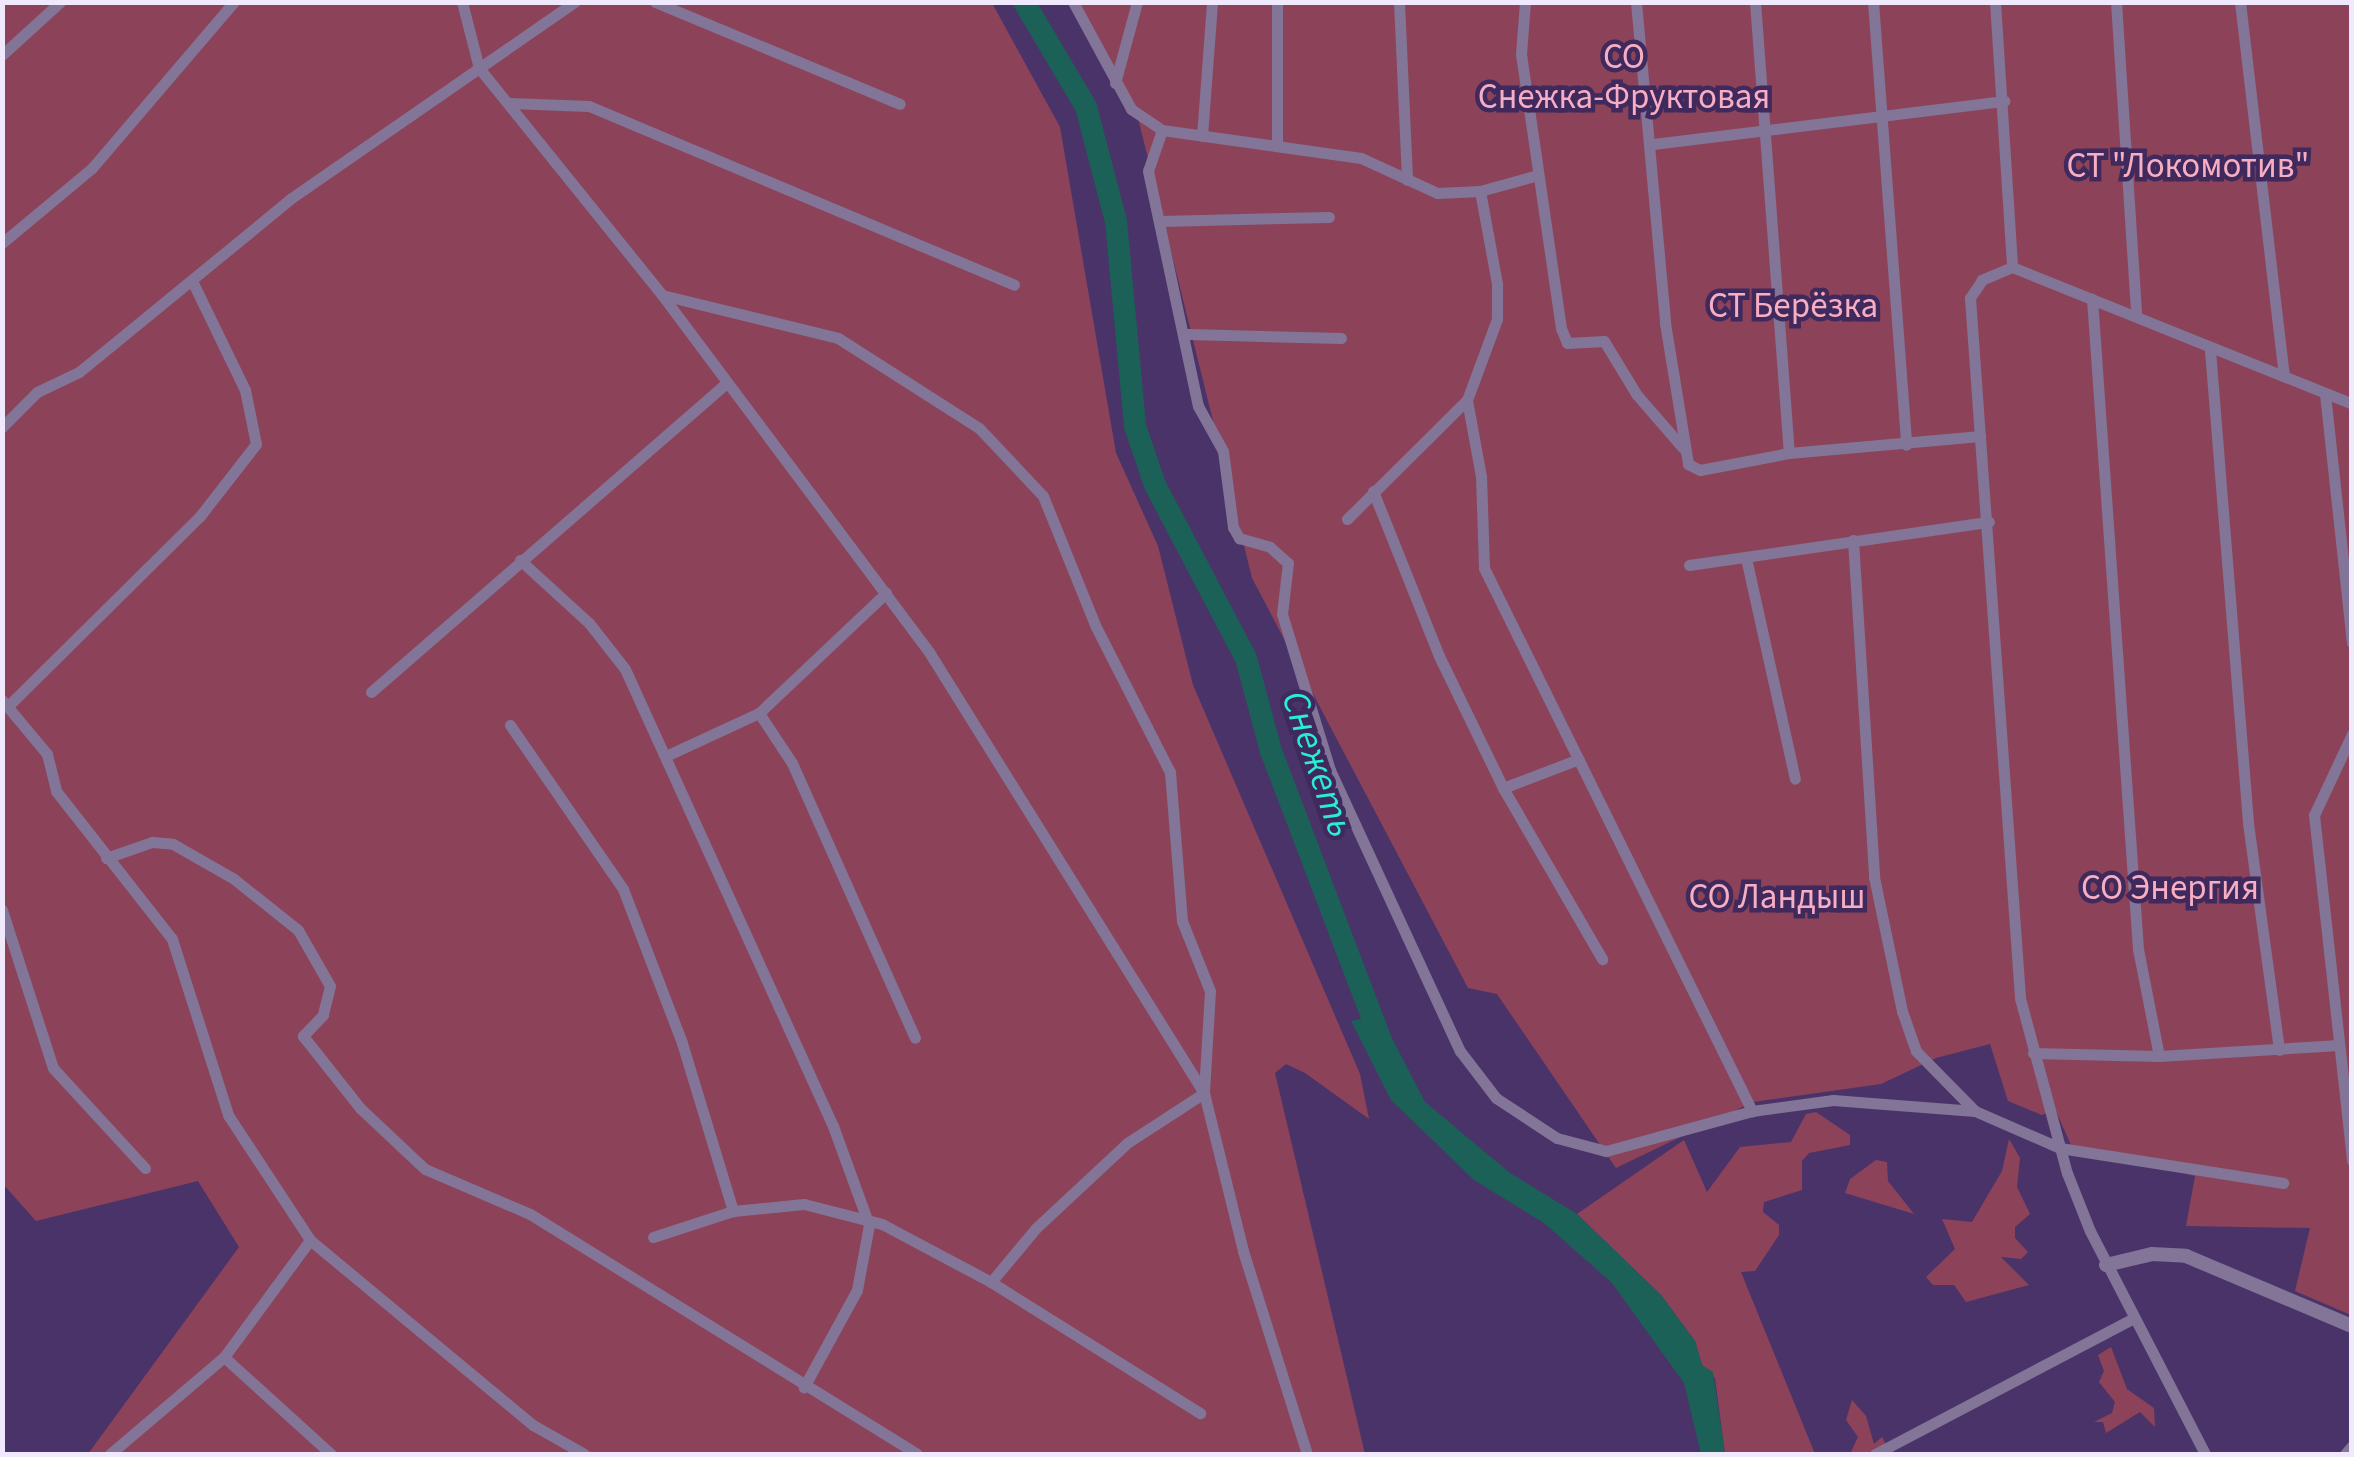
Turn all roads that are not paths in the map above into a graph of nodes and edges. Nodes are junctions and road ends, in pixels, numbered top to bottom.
1 (60, 2) edge
2 (234, 2) edge
3 (462, 2) edge
4 (574, 2) edge
5 (656, 2) edge
6 (1073, 2) edge
7 (1138, 2) edge
8 (1212, 2) edge
9 (1278, 2) edge
10 (1399, 2) edge
11 (1524, 2) edge
12 (1636, 2) edge
13 (1755, 2) edge
14 (1874, 2) edge
15 (1994, 2) edge
16 (2116, 2) edge
17 (2240, 2) edge
18 (2, 56) edge
19 (479, 68) junction
20 (1115, 83) junction
21 (2004, 102) junction
22 (509, 104) junction
23 (900, 104) dead end
24 (1884, 119) junction
25 (1162, 130) junction
26 (1768, 132) junction
27 (1202, 136) junction
28 (1277, 143) junction
29 (1653, 144) junction
30 (1538, 175) junction
31 (1407, 180) junction
32 (1480, 191) junction
33 (1329, 216) dead end
34 (1161, 221) junction
35 (2, 243) edge
36 (2012, 267) junction
37 (192, 281) junction
38 (1014, 285) dead end
39 (662, 296) junction
40 (2092, 299) junction
41 (2136, 315) junction
42 (1188, 334) junction
43 (1341, 338) dead end
44 (2210, 350) junction
45 (2284, 376) junction
46 (727, 383) junction
47 (2325, 394) junction
48 (1468, 400) junction
49 (2352, 404) edge
50 (2, 427) edge
51 (1980, 436) junction
52 (1906, 445) junction
53 (1683, 448) junction
54 (1790, 452) junction
55 (1373, 491) junction
56 (1347, 519) dead end
57 (1989, 522) junction
58 (1853, 540) junction
59 (1746, 558) junction
60 (520, 560) junction
61 (1689, 564) dead end
62 (886, 593) junction
63 (2352, 643) edge
64 (371, 692) dead end
65 (5, 703) edge
66 (759, 713) junction
67 (510, 725) dead end
68 (2352, 734) edge
69 (668, 755) junction
70 (1579, 760) junction
71 (1796, 778) dead end
72 (1503, 788) junction
73 (106, 858) junction
74 (2, 910) edge
75 (1602, 959) dead end
76 (914, 1038) dead end
77 (2339, 1045) junction
78 (2279, 1050) junction
79 (2032, 1053) junction
80 (2158, 1056) junction
81 (1204, 1093) junction
82 (1974, 1110) junction
83 (1752, 1111) junction
84 (2060, 1148) junction
85 (2352, 1161) edge
86 (145, 1168) dead end
87 (2283, 1183) dead end
88 (733, 1210) junction
89 (868, 1225) junction
90 (654, 1236) dead end
91 (310, 1240) junction
92 (2106, 1265) junction
93 (991, 1282) junction
94 (2132, 1319) junction
95 (2352, 1326) edge
96 (224, 1358) junction
97 (804, 1387) junction
98 (1200, 1412) dead end
99 (2352, 1446) edge
100 (110, 1454) edge
101 (331, 1454) edge
102 (584, 1454) edge
103 (917, 1454) edge
104 (1306, 1454) edge
105 (1875, 1454) edge
106 (2204, 1454) edge
107 (2346, 1454) edge

1 - 18 street
2 - 35 street
3 - 19 street
4 - 19 street
5 - 23 street
6 - 20 street
7 - 20 street
8 - 27 street
9 - 28 street
10 - 31 street
11 - 30 street
12 - 29 street
13 - 26 street
14 - 24 street
15 - 21 street
16 - 41 street
17 - 45 street
19 - 22 street
19 - 37 street
20 - 25 street
21 - 24 street
21 - 36 street
22 - 38 street
22 - 39 street
24 - 26 street
24 - 52 street
25 - 27 street
25 - 34 street
26 - 29 street
26 - 54 street
27 - 28 street
28 - 31 street
29 - 53 street
30 - 32 street
30 - 53 street
31 - 32 street
32 - 48 street
33 - 34 street
34 - 42 street
36 - 40 street
36 - 51 street
37 - 50 street
37 - 65 street
39 - 46 street
39 - 81 street
40 - 41 street
40 - 80 street
41 - 44 street
42 - 43 street
42 - 83 street
44 - 45 street
44 - 78 street
45 - 47 street
46 - 60 street
46 - 62 street
47 - 49 street
47 - 63 street
48 - 55 street
48 - 70 street
51 - 52 street
51 - 57 street
52 - 54 street
53 - 54 street
55 - 56 street
55 - 72 street
57 - 58 street
57 - 79 street
58 - 59 street
58 - 82 street
59 - 61 street
59 - 71 street
60 - 64 street
60 - 69 street
62 - 66 street
62 - 81 street
65 - 73 street
66 - 69 street
66 - 76 street
67 - 88 street
68 - 77 street
69 - 89 street
70 - 72 street
70 - 83 street
72 - 75 street
73 - 91 street
73 - 97 street
74 - 86 street
77 - 78 street
77 - 85 street
78 - 80 street
79 - 80 street
79 - 84 street
81 - 93 street
81 - 104 street
82 - 83 street
82 - 84 street
84 - 87 street
84 - 92 street
88 - 89 street
88 - 90 street
89 - 93 street
89 - 97 street
91 - 96 street
91 - 102 street
92 - 94 street
92 - 95 street
93 - 98 street
94 - 105 street
94 - 106 street
96 - 100 street
96 - 101 street
97 - 103 street
99 - 107 street

